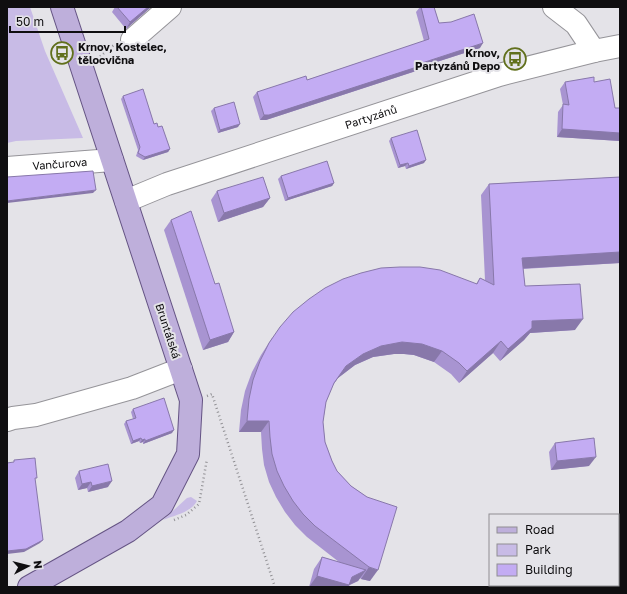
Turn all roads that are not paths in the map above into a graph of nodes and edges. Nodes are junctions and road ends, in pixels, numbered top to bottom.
1 (62, 7) edge
2 (170, 7) edge
3 (554, 7) edge
4 (132, 40) dead end
5 (620, 46) edge
6 (594, 51) junction
7 (112, 160) junction
8 (7, 168) edge
9 (126, 200) junction
10 (181, 369) junction
11 (9, 417) edge
12 (29, 587) edge

1 - 7 main road, Bruntálská
2 - 4 street
3 - 6 street
5 - 6 street, Partyzánů
6 - 9 street, Partyzánů
7 - 8 street, Vančurova
7 - 9 main road, Bruntálská
9 - 10 main road, Bruntálská
10 - 11 street
10 - 12 main road, Bruntálská

